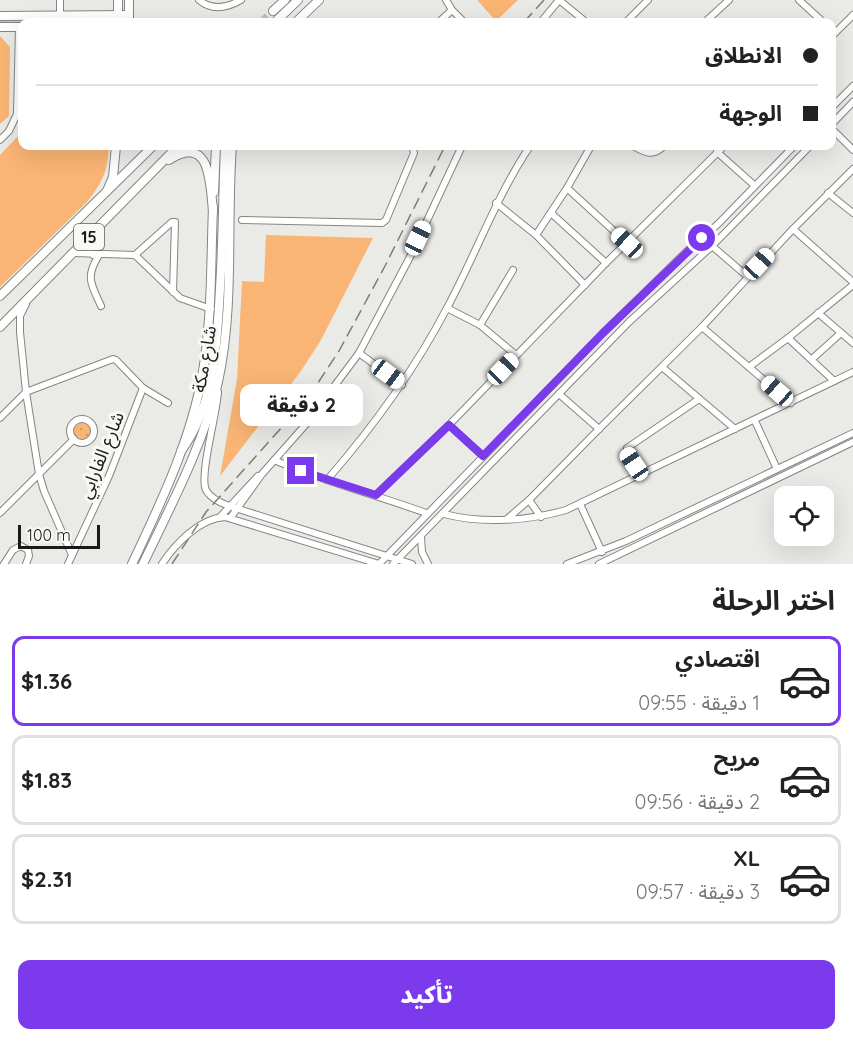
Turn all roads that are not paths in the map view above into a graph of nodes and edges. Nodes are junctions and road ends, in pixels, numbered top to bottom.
1 (60, 0) edge
2 (129, 0) edge
3 (199, 0) edge
4 (241, 0) edge
5 (285, 0) edge
6 (298, 0) edge
7 (319, 0) edge
8 (446, 0) edge
9 (559, 0) edge
10 (648, 0) edge
11 (729, 0) edge
12 (799, 0) edge
13 (118, 1) edge
14 (452, 10) junction
15 (273, 11) tunnel mouth
16 (60, 15) junction
17 (103, 15) junction
18 (853, 15) edge
19 (0, 16) edge
20 (114, 18) edge
21 (118, 18) edge
22 (129, 18) edge
23 (279, 18) tunnel mouth
24 (300, 18) edge
25 (443, 18) edge
26 (460, 18) edge
27 (544, 18) edge
28 (581, 18) edge
29 (630, 18) edge
30 (709, 18) edge
31 (819, 18) edge
32 (0, 27) edge
33 (18, 27) edge
34 (836, 30) edge
35 (853, 86) edge
36 (18, 92) edge
37 (853, 102) edge
38 (836, 103) edge
39 (836, 121) edge
40 (836, 131) edge
41 (0, 140) edge
42 (115, 150) edge
43 (149, 150) edge
44 (174, 150) edge
45 (216, 150) edge
46 (225, 150) edge
47 (232, 150) edge
48 (413, 150) edge
49 (460, 150) edge
50 (528, 150) edge
51 (589, 150) edge
52 (642, 150) edge
53 (659, 150) edge
54 (719, 150) edge
55 (790, 150) edge
56 (806, 150) edge
57 (853, 150) edge
58 (717, 152) junction
59 (158, 166) junction
60 (853, 169) edge
61 (754, 185) junction
62 (567, 188) junction
63 (107, 191) junction
64 (828, 193) junction
65 (496, 203) junction
66 (213, 211) junction
67 (551, 213) junction
68 (853, 213) edge
69 (242, 219) dead end
70 (793, 229) junction
71 (93, 232) junction
72 (536, 235) junction
73 (627, 243) junction
74 (712, 246) junction
75 (74, 253) junction
76 (96, 255) junction
77 (135, 255) junction
78 (606, 263) junction
79 (513, 270) dead end
80 (748, 277) junction
81 (853, 284) edge
82 (585, 285) junction
83 (173, 292) junction
84 (0, 296) edge
85 (28, 299) junction
86 (101, 306) dead end
87 (447, 308) junction
88 (211, 309) junction
89 (818, 314) junction
90 (622, 315) junction
91 (629, 322) junction
92 (480, 325) junction
93 (0, 327) edge
94 (702, 327) junction
95 (20, 332) junction
96 (841, 333) junction
97 (788, 338) junction
98 (853, 343) edge
99 (359, 353) junction
100 (516, 355) junction
101 (812, 359) junction
102 (662, 367) junction
103 (749, 367) junction
104 (853, 372) edge
105 (218, 381) junction
106 (834, 381) junction
107 (402, 385) junction
108 (143, 388) junction
109 (26, 392) junction
110 (559, 394) junction
111 (699, 399) junction
112 (168, 403) dead end
113 (791, 403) junction
114 (0, 418) edge
115 (755, 421) junction
116 (449, 425) junction
117 (598, 429) junction
118 (735, 429) junction
119 (853, 433) edge
120 (74, 439) dead end
121 (853, 442) edge
122 (181, 451) junction
123 (483, 456) junction
124 (274, 460) junction
125 (777, 469) junction
126 (39, 474) junction
127 (640, 474) junction
128 (327, 480) junction
129 (376, 495) junction
130 (529, 500) junction
131 (580, 504) junction
132 (233, 507) junction
133 (0, 513) edge
134 (426, 513) junction
135 (444, 514) junction
136 (220, 517) junction
137 (231, 517) junction
138 (541, 517) junction
139 (507, 519) junction
140 (421, 537) junction
141 (602, 552) junction
142 (72, 555) junction
143 (385, 556) junction
144 (396, 562) edge
145 (4, 564) edge
146 (26, 564) edge
147 (68, 564) edge
148 (132, 564) edge
149 (143, 564) edge
150 (162, 564) edge
151 (379, 564) edge
152 (412, 564) edge
153 (428, 564) edge
154 (567, 564) edge
155 (598, 564) edge

1 - 16 street
2 - 22 main road
3 - 4 street
5 - 15 highway
6 - 23 highway
7 - 24 highway
8 - 14 street
9 - 27 street
9 - 28 street
10 - 29 street
11 - 30 street
12 - 31 street
13 - 17 main road
13 - 21 main road
14 - 25 street
14 - 26 street
16 - 17 main road
16 - 19 main road
17 - 20 main road
18 - 34 street
32 - 33 main road
35 - 38 street
36 - 41 street
37 - 39 street
40 - 57 street
42 - 63 main road
43 - 63 highway, 15
44 - 59 highway, 15
45 - 66 main road, شارع مكة
46 - 122 highway
47 - 105 main road, شارع مكة
48 - 69 street
49 - 99 street
50 - 65 street
51 - 62 street
52 - 53 street
54 - 58 street
55 - 61 street
56 - 74 street
58 - 61 street
58 - 73 street
59 - 66 highway
59 - 71 highway, 15
60 - 64 street
61 - 90 street
62 - 67 street
62 - 73 street
63 - 84 highway, 15
64 - 68 street
64 - 70 street
65 - 72 street
65 - 87 street
66 - 88 main road, شارع مكة
67 - 72 street
67 - 78 street
70 - 80 street
70 - 81 street
71 - 75 highway, 15
71 - 76 street
72 - 82 street
73 - 78 street
74 - 80 street
74 - 91 street
75 - 76 street
75 - 85 highway, 15
76 - 77 street
76 - 86 street
77 - 83 street
77 - 83 street
78 - 82 street
79 - 92 street
80 - 94 street
81 - 89 street
82 - 100 street
83 - 88 street
85 - 93 highway, 15
85 - 95 street
87 - 92 street
87 - 107 street
88 - 122 main road, شارع مكة
89 - 96 street
89 - 97 street
90 - 91 street
90 - 123 street
91 - 110 street
92 - 100 street
93 - 95 street
94 - 102 street
94 - 103 street
95 - 109 street
96 - 98 street
96 - 101 street
97 - 101 street
97 - 103 street
99 - 107 street
99 - 124 street
100 - 116 street
101 - 106 street
102 - 111 street
102 - 117 street
103 - 113 street
104 - 106 street
105 - 132 street
105 - 149 main road, شارع مكة
106 - 113 street
107 - 128 street
108 - 109 street
108 - 112 street
108 - 142 street, شارع الفارابي
109 - 114 street
109 - 126 street
110 - 117 street
110 - 135 street
111 - 118 street
111 - 127 street
113 - 115 street
115 - 118 street
115 - 125 street
116 - 123 street
116 - 129 street
117 - 130 street
118 - 127 street
119 - 125 street
120 - 126 street
121 - 155 street
122 - 148 main road, شارع مكة
123 - 134 street
124 - 128 street
124 - 132 street
125 - 141 street
126 - 133 street
126 - 142 street
127 - 131 street
128 - 129 street
129 - 134 street
130 - 138 street
130 - 139 street
131 - 138 street
131 - 141 street
132 - 136 street
132 - 137 street
132 - 143 street
134 - 143 street
135 - 139 street
135 - 140 street
136 - 137 street
136 - 150 street
137 - 151 street
138 - 139 street
140 - 144 street
140 - 153 street
141 - 154 street
142 - 147 street, شارع الفارابي
143 - 144 street
143 - 151 street
144 - 152 street
145 - 146 street

